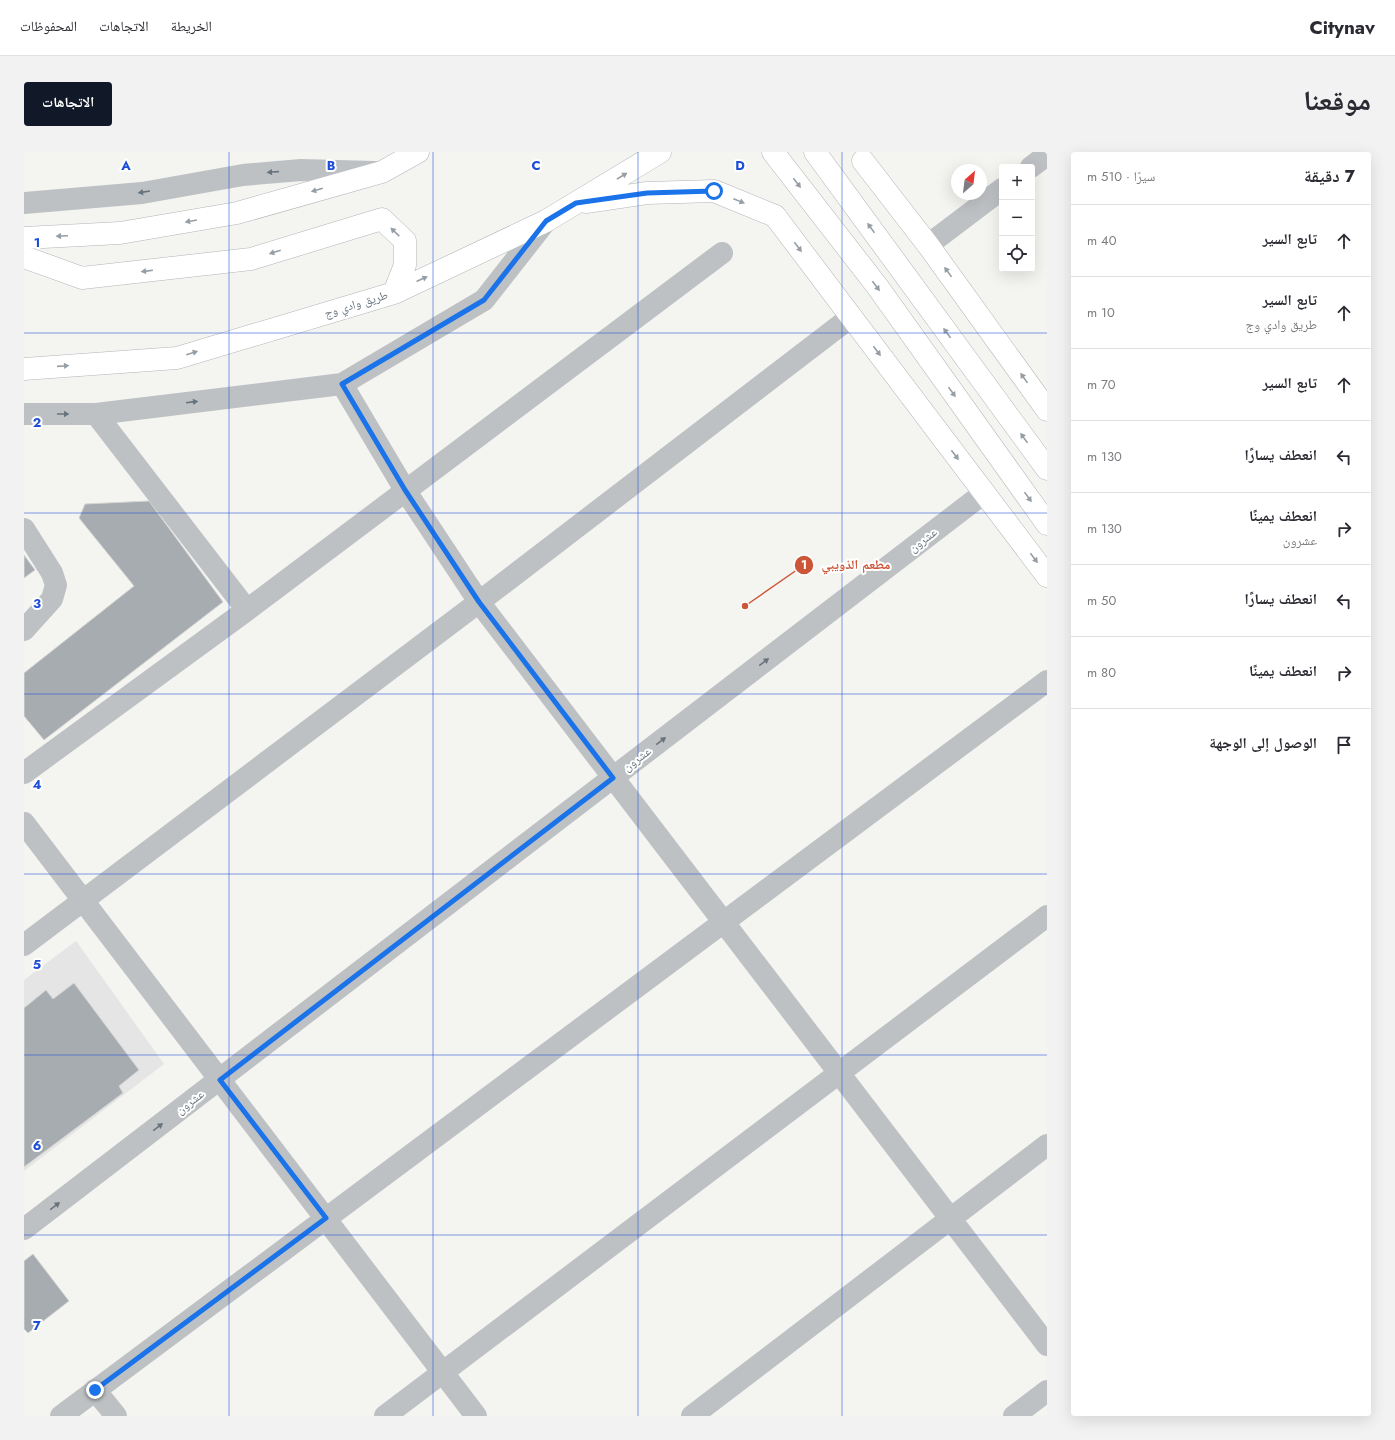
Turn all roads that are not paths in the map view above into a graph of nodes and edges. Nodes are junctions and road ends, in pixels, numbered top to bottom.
1 (418, 152) edge
2 (660, 152) edge
3 (773, 152) edge
4 (815, 152) edge
5 (1047, 155) edge
6 (862, 157) edge
7 (1035, 164) edge
8 (382, 172) junction
9 (999, 191) edge
10 (24, 203) edge
11 (576, 203) junction
12 (546, 221) junction
13 (24, 238) edge
14 (928, 245) junction
15 (722, 253) dead end
16 (24, 256) edge
17 (394, 292) junction
18 (851, 317) junction
19 (24, 369) edge
20 (342, 384) junction
21 (1046, 406) edge
22 (24, 414) edge
23 (96, 414) junction
24 (1047, 469) edge
25 (405, 490) junction
26 (984, 493) junction
27 (1047, 524) edge
28 (24, 529) edge
29 (1047, 576) edge
30 (479, 602) junction
31 (247, 610) junction
32 (24, 630) edge
33 (1047, 681) edge
34 (24, 773) edge
35 (613, 778) junction
36 (24, 823) edge
37 (83, 900) junction
38 (1047, 916) edge
39 (724, 922) junction
40 (24, 945) edge
41 (839, 1073) junction
42 (220, 1080) junction
43 (1047, 1145) edge
44 (326, 1218) junction
45 (950, 1219) junction
46 (24, 1229) edge
47 (1047, 1345) edge
48 (443, 1372) junction
49 (95, 1390) junction
50 (1047, 1391) edge
51 (61, 1416) edge
52 (116, 1416) edge
53 (385, 1416) edge
54 (476, 1416) edge
55 (692, 1416) edge
56 (1014, 1416) edge

1 - 8 main road
11 -> 2 main road, طريق وادي وج
3 -> 27 main road
24 -> 4 main road
5 - 7 street
6 - 14 main road
8 -> 10 street
8 -> 13 main road
9 - 14 street
11 - 12 main road, طريق وادي وج
11 -> 18 main road
17 -> 12 main road, طريق وادي وج
12 - 20 street
21 -> 14 main road
15 - 25 street
17 -> 16 main road
19 -> 17 main road, طريق وادي وج
18 -> 26 main road
18 - 30 street
23 -> 20 street
20 - 25 street
22 -> 23 street
23 - 31 street
25 - 30 street
25 - 31 street
26 -> 29 main road
35 -> 26 street, عشرون
28 - 32 street
30 - 35 street
30 - 37 street
31 - 34 street
33 - 39 street
35 - 39 street
35 - 42 street, عشرون
36 - 37 street
37 - 40 street
37 - 42 street
38 - 41 street
39 - 41 street
39 - 44 street
41 - 45 street
41 - 48 street
42 - 44 street
46 -> 42 street, عشرون
43 - 45 street
44 - 48 street
44 - 49 street
45 - 47 street
45 - 55 street
48 - 53 street
48 - 54 street
49 - 51 street
49 - 52 street
50 - 56 street

